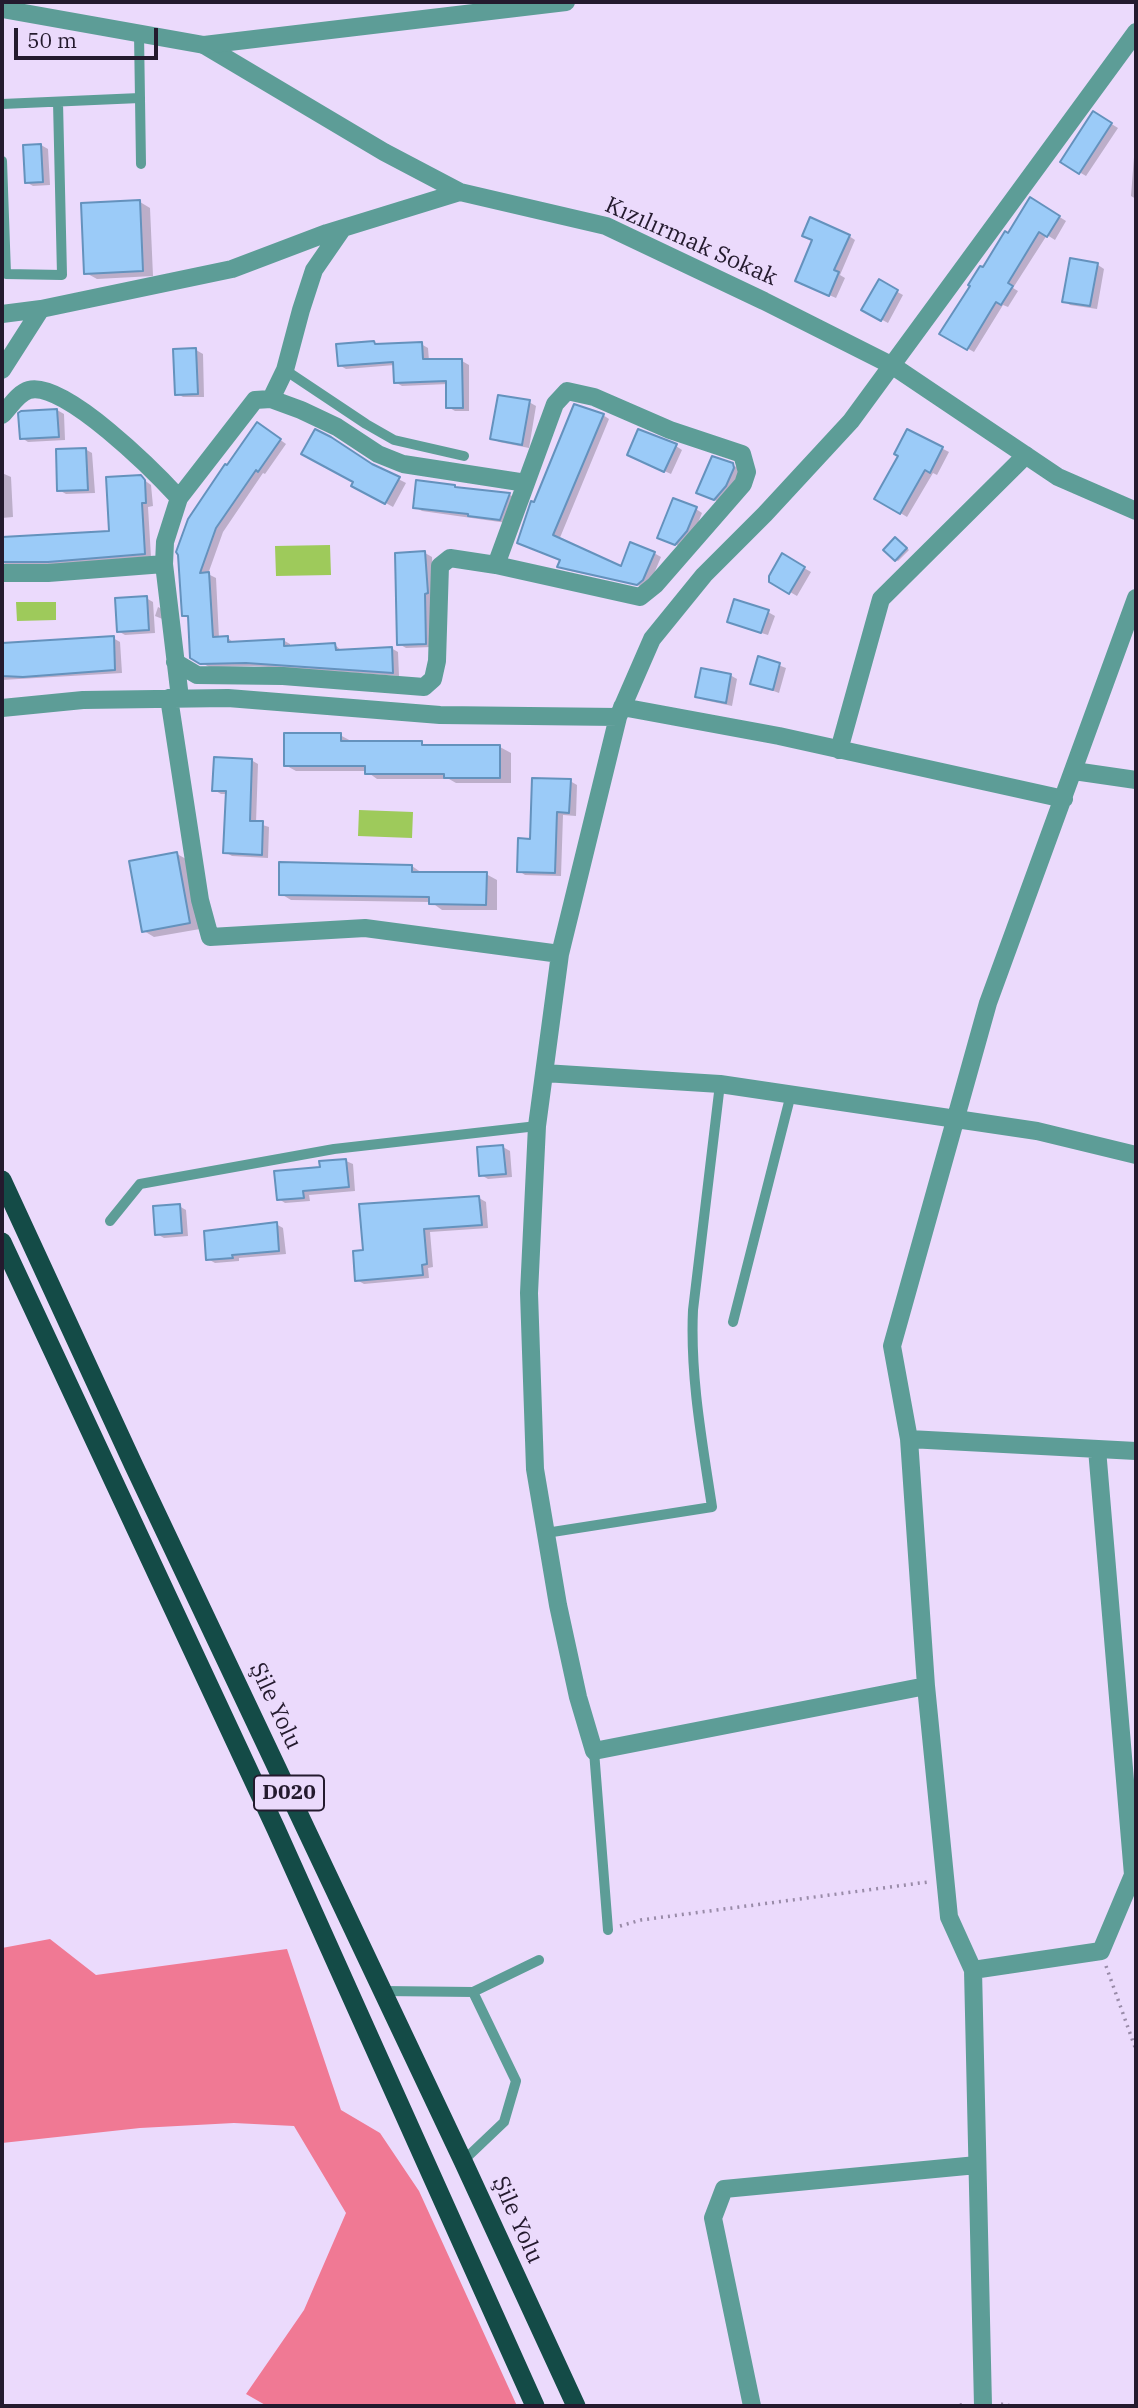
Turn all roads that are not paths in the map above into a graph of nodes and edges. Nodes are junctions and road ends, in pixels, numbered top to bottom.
1 (566, 2) edge
2 (2, 9) edge
3 (1136, 32) edge
4 (139, 34) junction
5 (204, 45) junction
6 (140, 99) junction
7 (58, 102) junction
8 (2, 104) edge
9 (2, 160) edge
10 (141, 164) dead end
11 (460, 192) junction
12 (343, 228) junction
13 (41, 309) junction
14 (2, 314) edge
15 (893, 366) junction
16 (2, 370) edge
17 (285, 370) junction
18 (271, 399) junction
19 (2, 415) edge
20 (1026, 455) junction
21 (464, 456) dead end
22 (526, 483) junction
23 (179, 498) junction
24 (1136, 511) edge
25 (164, 564) junction
26 (496, 565) junction
27 (2, 573) edge
28 (1136, 598) edge
29 (175, 662) junction
30 (174, 698) junction
31 (2, 708) edge
32 (620, 712) junction
33 (839, 750) junction
34 (1074, 771) junction
35 (1136, 780) edge
36 (1064, 799) junction
37 (560, 954) junction
38 (544, 1073) junction
39 (720, 1084) junction
40 (791, 1094) junction
41 (956, 1118) junction
42 (537, 1126) junction
43 (1136, 1156) edge
44 (2, 1180) edge
45 (110, 1221) dead end
46 (2, 1242) edge
47 (733, 1322) dead end
48 (909, 1439) junction
49 (1097, 1450) junction
50 (1136, 1451) edge
51 (546, 1533) junction
52 (926, 1686) junction
53 (594, 1751) junction
54 (608, 1930) road end
55 (539, 1960) dead end
56 (973, 1969) junction
57 (383, 1991) junction
58 (473, 1992) junction
59 (463, 2161) junction
60 (978, 2165) junction
61 (535, 2406) edge
62 (576, 2406) edge
63 (752, 2406) edge
64 (983, 2406) edge

1 - 5 street
2 - 4 street
3 - 15 street
4 - 5 street
4 - 6 lane
5 - 11 street, Kızılırmak Sokak
6 - 7 lane
6 - 10 lane
7 - 8 lane
7 - 9 lane
11 - 12 street
11 - 15 street, Kızılırmak Sokak
12 - 13 street
12 - 17 street
13 - 14 street
13 - 16 street
15 - 20 street, Kızılırmak Sokak
15 - 32 street
17 - 18 street
17 - 21 lane
18 - 22 street
18 - 23 street
19 - 23 street
20 - 24 street, Kızılırmak Sokak
20 - 33 street
22 - 26 street
22 - 26 street
23 - 25 street
25 - 27 street
25 - 29 street
26 - 29 street
28 - 34 street
29 - 30 street
30 - 31 street
30 - 32 street
30 - 37 street
32 - 33 street
32 - 37 street
33 - 36 street
34 - 35 street
34 - 36 street
36 - 41 street
37 - 38 street
38 - 39 street
38 - 42 street
39 - 40 street
39 - 51 lane
40 - 41 street
40 - 47 lane
41 - 43 street
41 - 48 street
42 - 45 lane
42 - 51 street
44 - 57 highway, Şile Yolu / D020
46 - 61 highway, D020
48 - 49 street
48 - 52 street
49 - 50 street
49 - 56 street
51 - 53 street
52 - 53 street
52 - 56 street
53 - 54 lane
55 - 58 lane
56 - 60 street
57 - 58 lane
57 - 59 highway, Şile Yolu / D020
58 - 59 lane
59 - 62 highway, Şile Yolu / D020
60 - 63 street
60 - 64 street

